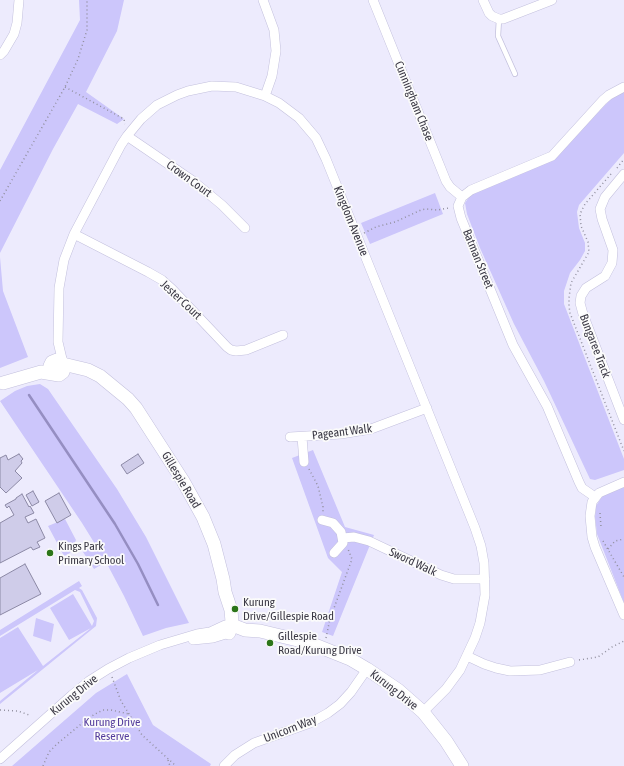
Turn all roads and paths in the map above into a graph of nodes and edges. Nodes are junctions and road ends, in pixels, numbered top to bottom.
1 (20, 0) edge
2 (87, 0) edge
3 (263, 0) edge
4 (373, 0) edge
5 (483, 0) edge
6 (552, 0) edge
7 (499, 19) junction
8 (0, 55) edge
9 (515, 74) dead end
10 (65, 87) junction
11 (624, 87) edge
12 (265, 96) junction
13 (127, 136) junction
14 (624, 159) edge
15 (624, 174) edge
16 (462, 197) junction
17 (0, 201) edge
18 (458, 206) junction
19 (246, 228) dead end
20 (74, 234) junction
21 (357, 236) junction
22 (283, 335) dead end
23 (58, 366) junction
24 (1, 384) edge
25 (427, 408) junction
26 (624, 420) edge
27 (302, 436) junction
28 (290, 437) dead end
29 (624, 451) edge
30 (304, 462) joint
31 (624, 482) edge
32 (595, 497) junction
33 (600, 511) dead end
34 (322, 520) joint
35 (601, 534) dead end
36 (343, 538) junction
37 (624, 539) edge
38 (604, 541) dead end
39 (607, 550) junction
40 (334, 553) dead end
41 (624, 577) edge
42 (485, 579) junction
43 (624, 615) edge
44 (229, 628) junction
45 (624, 641) edge
46 (324, 648) junction
47 (467, 656) junction
48 (570, 662) joint
49 (108, 669) junction
50 (367, 669) junction
51 (0, 710) edge
52 (423, 712) junction
53 (128, 714) junction
54 (29, 715) dead end
55 (167, 758) junction
56 (0, 759) edge
57 (43, 766) edge
58 (170, 766) edge
59 (176, 766) edge
60 (224, 766) edge
61 (462, 766) edge

1 - 8 street
2 - 10 path
3 - 12 street
4 - 16 street, Cunningham Chase
5 - 7 street
6 - 7 street
7 - 9 lane
10 - 13 path
10 - 17 path
11 - 16 street
12 - 13 street, Kingdom Avenue
12 - 21 street, Kingdom Avenue
13 - 19 street, Crown Court
13 - 20 street, Kingdom Avenue
14 - 29 path
15 - 26 street, Bungaree Track
16 - 18 street
18 - 21 path
18 - 32 street, Batman Street
20 - 22 street, Jester Court
20 - 23 street, Kingdom Avenue
21 - 25 street, Kingdom Avenue
23 - 24 street, Gillespie Road
23 - 44 street, Gillespie Road
25 - 27 street, Pageant Walk
25 - 42 street, Kingdom Avenue
27 - 28 street, Pageant Walk
27 - 30 street, Pageant Walk
30 - 34 path
31 - 32 street
32 - 43 street
33 - 35 path
34 - 36 street
36 - 40 street
36 - 42 street, Sword Walk
36 - 46 path
37 - 39 path
38 - 39 path
39 - 41 path
42 - 47 street, Kingdom Avenue
44 - 46 street, Kurung Drive
44 - 49 street, Kurung Drive
45 - 48 path
46 - 50 street, Kurung Drive
47 - 48 street
47 - 52 street, Kingdom Avenue
49 - 53 path
49 - 56 street, Kurung Drive
50 - 52 street, Kurung Drive
50 - 60 street, Unicorn Way
51 - 54 path
52 - 61 street, Kurung Drive
53 - 55 path
53 - 57 path
55 - 58 path
55 - 59 path

